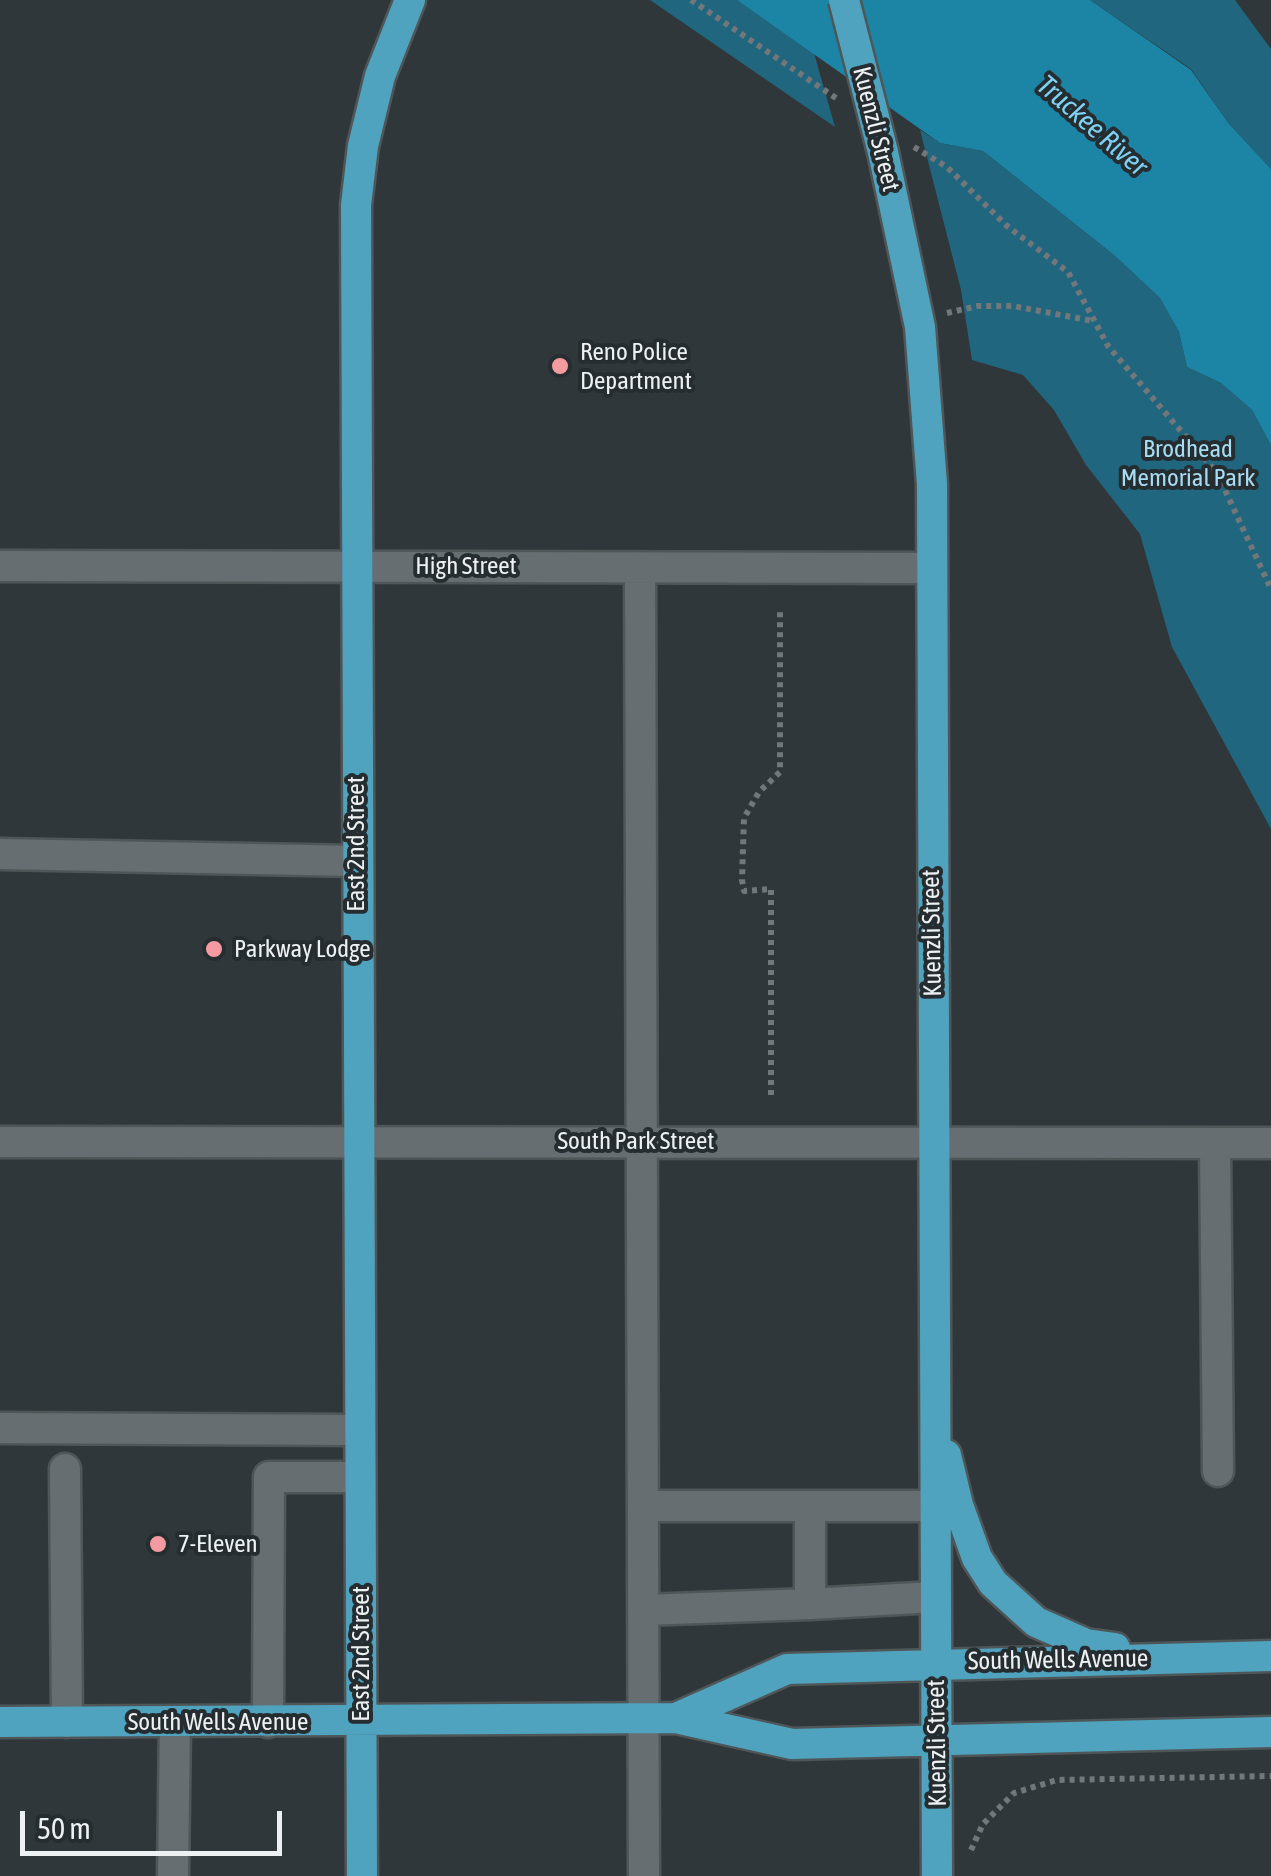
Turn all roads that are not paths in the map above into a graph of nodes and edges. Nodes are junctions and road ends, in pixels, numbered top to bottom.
1 (410, 0) edge
2 (844, 0) edge
3 (0, 566) edge
4 (354, 566) junction
5 (640, 568) junction
6 (931, 568) junction
7 (0, 854) edge
8 (356, 861) junction
9 (934, 1140) junction
10 (0, 1142) edge
11 (359, 1142) junction
12 (643, 1142) junction
13 (1271, 1143) edge
14 (1215, 1144) junction
15 (933, 1396) junction
16 (0, 1428) edge
17 (360, 1430) junction
18 (66, 1469) dead end
19 (1218, 1470) dead end
20 (360, 1477) junction
21 (643, 1506) junction
22 (810, 1506) junction
23 (934, 1506) junction
24 (935, 1597) junction
25 (810, 1604) junction
26 (644, 1610) junction
27 (1263, 1656) edge
28 (1187, 1657) junction
29 (936, 1664) junction
30 (676, 1718) junction
31 (644, 1719) junction
32 (0, 1722) edge
33 (67, 1722) junction
34 (176, 1722) junction
35 (268, 1722) junction
36 (362, 1722) junction
37 (1266, 1732) edge
38 (938, 1740) junction
39 (173, 1876) edge
40 (362, 1876) edge
41 (644, 1876) edge
42 (937, 1876) edge

1 - 4 main road, East 2nd Street
2 - 6 main road, Kuenzli Street, bridge
3 - 4 street, High Street
4 - 5 street, High Street
4 - 8 main road, East 2nd Street
5 - 6 street, High Street
5 - 12 street
6 - 9 main road, Kuenzli Street
7 - 8 street
8 - 11 main road, East 2nd Street
9 - 12 street, South Park Street
9 - 14 street, South Park Street
9 - 15 main road, Kuenzli Street
10 - 11 street, South Park Street
11 - 12 street, South Park Street
11 - 17 main road, East 2nd Street
12 - 21 street
13 - 14 street, South Park Street
14 - 19 street
15 - 23 main road, Kuenzli Street
15 - 28 main road
16 - 17 street
17 - 20 main road, East 2nd Street
18 - 33 street
20 - 35 street
20 - 36 main road, East 2nd Street
21 - 22 street
21 - 26 street
22 - 23 street
22 - 25 street
23 - 24 main road, Kuenzli Street
24 - 25 street
24 - 29 main road, Kuenzli Street
25 - 26 street
26 - 31 street
27 - 28 main road, South Wells Avenue
28 - 29 main road, South Wells Avenue
29 - 30 main road, South Wells Avenue
29 - 38 main road, Kuenzli Street
30 - 31 main road, South Wells Avenue
30 - 38 main road, South Wells Avenue
31 - 36 main road, South Wells Avenue
31 - 41 street
32 - 33 main road, South Wells Avenue
33 - 34 main road, South Wells Avenue
34 - 35 main road, South Wells Avenue
34 - 39 street
35 - 36 main road, South Wells Avenue
36 - 40 main road, East 2nd Street
37 - 38 main road, South Wells Avenue
38 - 42 main road, Kuenzli Street

